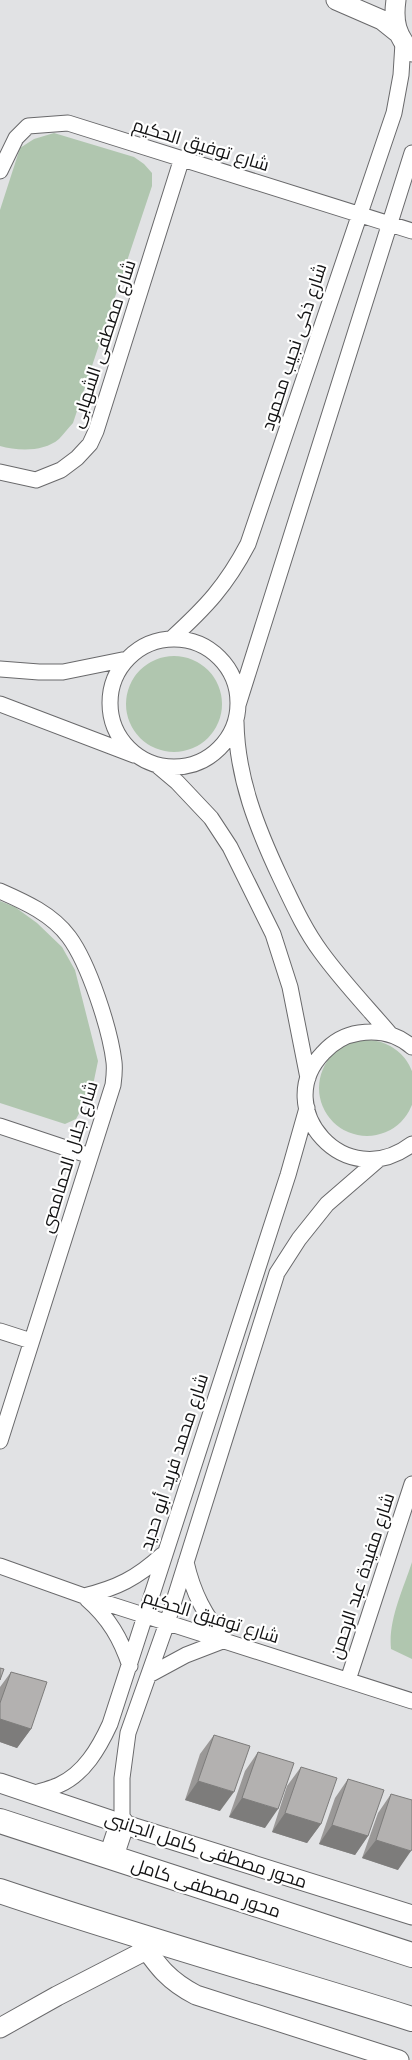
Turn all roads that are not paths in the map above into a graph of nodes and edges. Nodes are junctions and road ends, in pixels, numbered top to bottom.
1 (336, 0) edge
2 (396, 0) edge
3 (404, 42) edge
4 (412, 153) edge
5 (182, 158) junction
6 (0, 171) edge
7 (358, 214) junction
8 (389, 223) junction
9 (412, 231) edge
10 (0, 472) edge
11 (171, 639) junction
12 (127, 659) junction
13 (0, 669) edge
14 (0, 704) edge
15 (237, 712) junction
16 (142, 758) junction
17 (156, 765) junction
18 (0, 891) edge
19 (390, 1034) junction
20 (412, 1048) edge
21 (308, 1078) junction
22 (307, 1108) junction
23 (0, 1126) edge
24 (412, 1144) edge
25 (90, 1156) junction
26 (379, 1160) junction
27 (0, 1331) edge
28 (31, 1341) junction
29 (0, 1441) edge
30 (412, 1484) edge
31 (163, 1554) junction
32 (186, 1560) junction
33 (0, 1566) edge
34 (84, 1596) junction
35 (145, 1616) junction
36 (167, 1623) junction
37 (225, 1640) junction
38 (130, 1666) junction
39 (149, 1675) junction
40 (348, 1680) junction
41 (412, 1701) edge
42 (0, 1783) edge
43 (32, 1794) junction
44 (0, 1821) edge
45 (122, 1824) junction
46 (111, 1857) junction
47 (0, 1891) edge
48 (412, 1915) edge
49 (148, 1943) junction
50 (412, 1955) edge
51 (412, 2019) edge
52 (0, 2028) edge
53 (399, 2060) edge

1 - 3 street
2 - 3 street
3 - 7 street, شارع ذكى نجيب محمود
4 - 8 street
5 - 6 street, شارع توفيق الحكيم
5 - 7 street, شارع توفيق الحكيم
5 - 10 street, شارع مصطفى الشهابى
7 - 8 street, شارع توفيق الحكيم
7 - 11 street, شارع ذكى نجيب محمود
8 - 9 street, شارع توفيق الحكيم
8 - 15 street
11 - 12 street
11 - 15 street
12 - 13 street
12 - 16 street
14 - 16 street
15 - 17 street
15 - 19 street
16 - 17 street
17 - 21 street
18 - 25 street, شارع جلال الحمامصى
19 - 20 street
19 - 21 street
21 - 22 street
22 - 26 street
22 - 31 street, شارع محمد فريد أبو حديد
23 - 25 street
24 - 26 street
25 - 28 street, شارع جلال الحمامصى
26 - 32 street
27 - 28 street
28 - 29 street, شارع جلال الحمامصى
30 - 40 street, شارع مفيدة عبد الرحمن
31 - 34 street
31 - 35 street, شارع محمد فريد أبو حديد
32 - 36 street
32 - 37 street
33 - 34 street, شارع توفيق الحكيم
34 - 35 street, شارع توفيق الحكيم
34 - 38 street
35 - 36 street, شارع توفيق الحكيم
35 - 38 street, شارع محمد فريد أبو حديد
36 - 37 street, شارع توفيق الحكيم
36 - 39 street
37 - 39 street
37 - 40 street, شارع توفيق الحكيم
38 - 43 street, شارع محمد فريد أبو حديد
39 - 45 street
40 - 41 street, شارع توفيق الحكيم
42 - 43 street, محور مصطفى كامل الجانبى
43 - 45 street, محور مصطفى كامل الجانبى
44 - 46 main road, محور مصطفى كامل
45 - 46 main road
45 - 48 street, محور مصطفى كامل الجانبى
46 - 50 main road, محور مصطفى كامل
47 - 49 main road
49 - 51 main road
49 - 52 street
49 - 53 street

